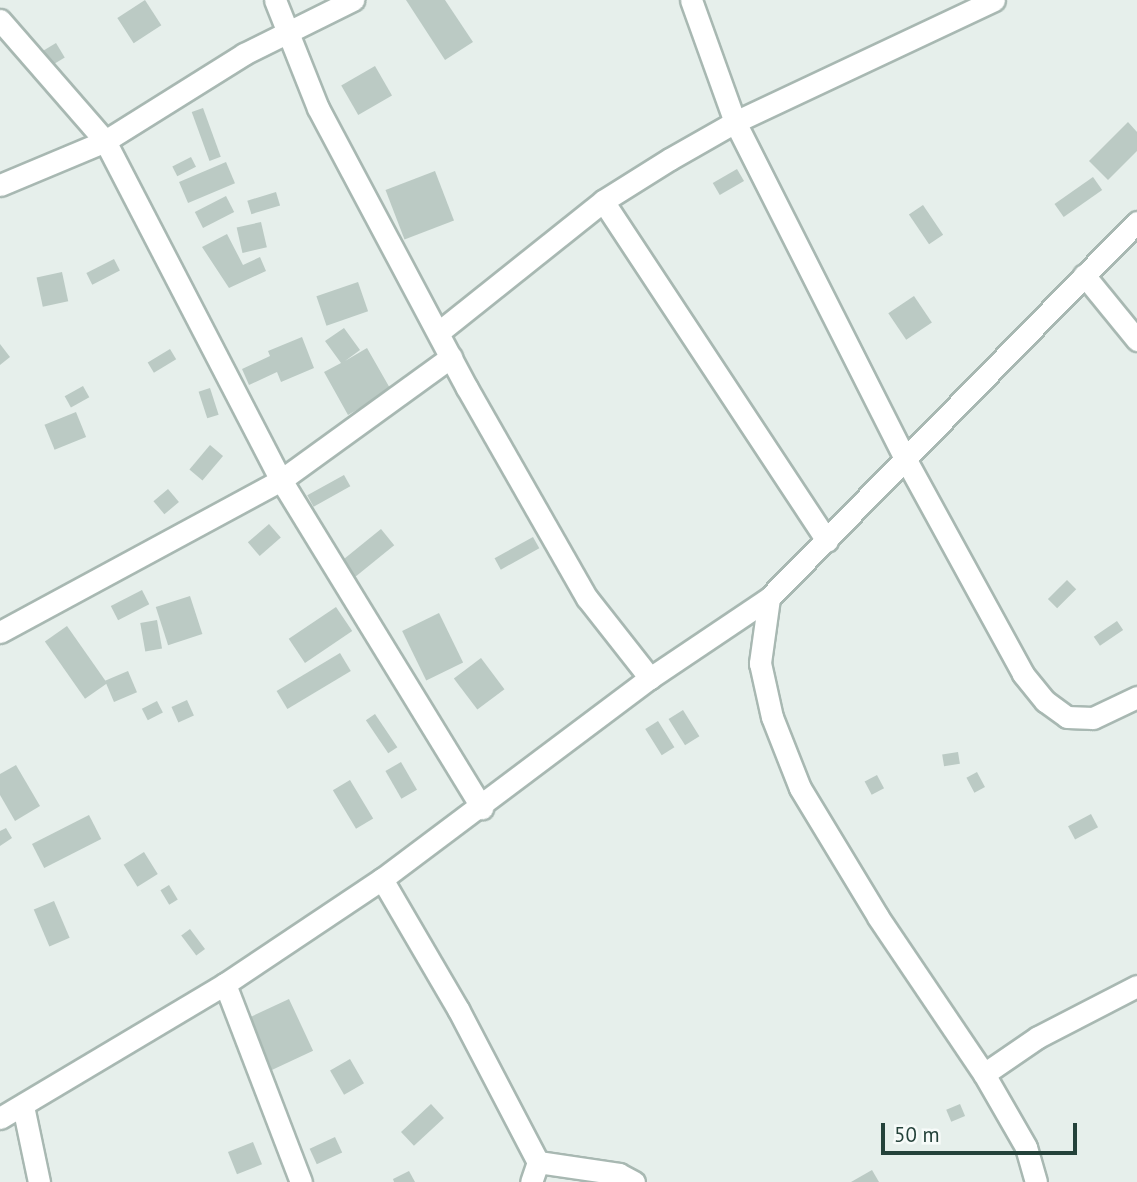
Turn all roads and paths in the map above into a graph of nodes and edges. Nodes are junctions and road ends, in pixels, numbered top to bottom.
1 (275, 0) edge
2 (353, 0) edge
3 (691, 0) edge
4 (994, 0) edge
5 (0, 20) edge
6 (285, 32) junction
7 (735, 121) junction
8 (105, 141) junction
9 (0, 185) edge
10 (603, 201) junction
11 (1137, 222) edge
12 (1084, 275) junction
13 (439, 332) junction
14 (1137, 340) edge
15 (451, 357) junction
16 (906, 460) junction
17 (281, 480) junction
18 (827, 541) junction
19 (769, 598) junction
20 (0, 632) edge
21 (650, 678) junction
22 (1137, 696) edge
23 (482, 808) junction
24 (383, 879) junction
25 (225, 984) junction
26 (1137, 986) edge
27 (984, 1074) junction
28 (23, 1106) junction
29 (0, 1118) edge
30 (534, 1172) edge
31 (39, 1182) edge
32 (301, 1182) edge
33 (634, 1182) edge
34 (1036, 1182) edge

1 - 6 street
2 - 6 street
3 - 7 street
4 - 7 street
5 - 8 street
6 - 8 street
6 - 13 street
7 - 10 street
7 - 16 street
8 - 9 street
8 - 17 street
10 - 13 street
10 - 18 street
11 - 12 street
12 - 14 street
12 - 16 street
13 - 15 street
15 - 17 street
15 - 21 street
16 - 18 street
16 - 22 street
17 - 20 street
17 - 23 street
18 - 19 street
19 - 21 street
19 - 27 street
21 - 23 street
23 - 24 street
24 - 25 street
24 - 30 street
25 - 28 street
25 - 32 street
26 - 27 street
27 - 34 street
28 - 29 street
28 - 31 street
30 - 33 street

